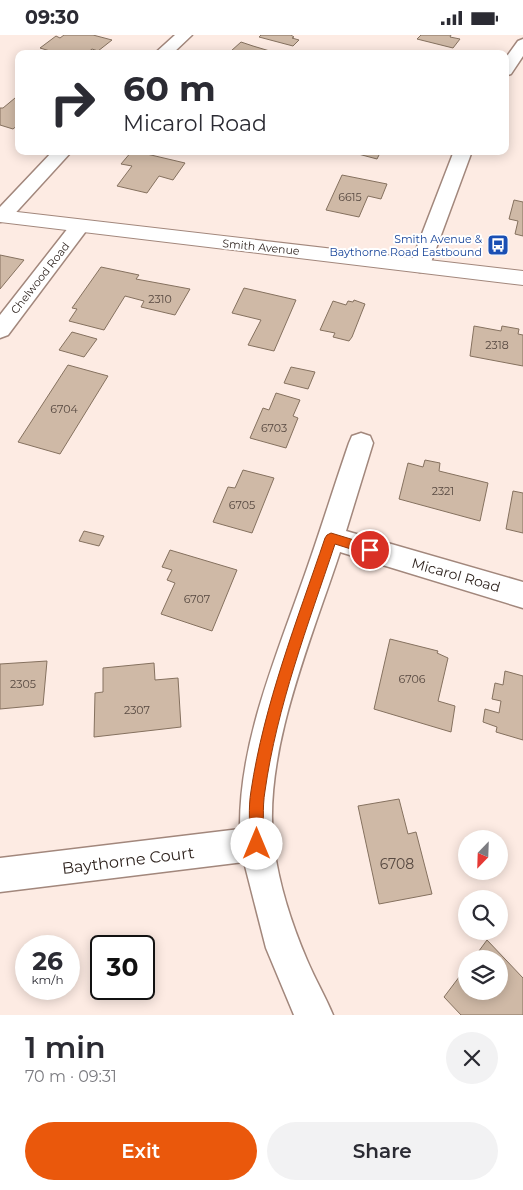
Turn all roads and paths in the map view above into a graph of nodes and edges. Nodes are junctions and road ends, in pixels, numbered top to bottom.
1 (184, 35) edge
2 (523, 45) edge
3 (167, 50) edge
4 (509, 65) edge
5 (59, 155) edge
6 (461, 155) edge
7 (1, 216) edge
8 (79, 227) junction
9 (420, 265) junction
10 (523, 278) edge
11 (0, 330) edge
12 (360, 443) dead end
13 (331, 538) junction
14 (523, 595) edge
15 (257, 844) junction
16 (0, 875) edge
17 (314, 1015) edge

1 - 3 street
2 - 4 street
5 - 7 street
6 - 9 street
7 - 8 main road, Smith Avenue
8 - 9 main road, Smith Avenue
8 - 11 street, Chelwood Road
9 - 10 main road, Smith Avenue
12 - 13 street
13 - 14 street, Micarol Road
13 - 15 street
15 - 16 street, Baythorne Court
15 - 17 street

